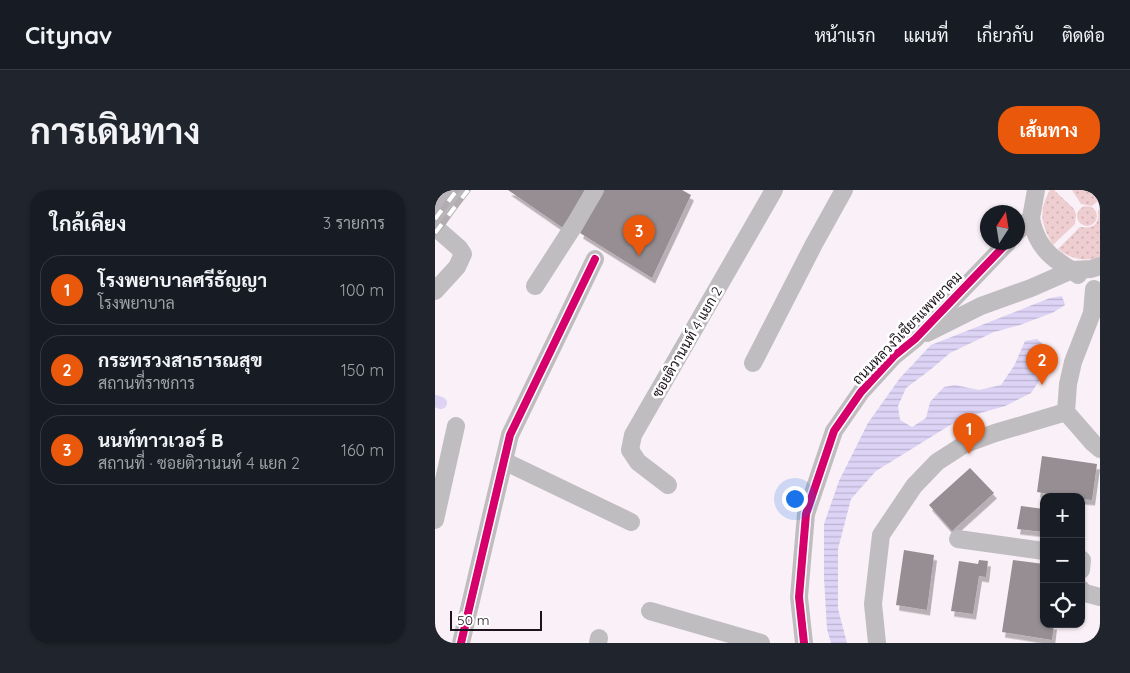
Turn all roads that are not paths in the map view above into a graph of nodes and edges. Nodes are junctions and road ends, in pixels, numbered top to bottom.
1 (595, 190) edge
2 (774, 190) edge
3 (844, 190) edge
4 (1036, 190) edge
5 (455, 191) edge
6 (435, 210) edge
7 (1031, 218) junction
8 (435, 221) edge
9 (1025, 224) edge
10 (435, 227) edge
11 (1000, 250) edge
12 (595, 258) dead end
13 (1100, 266) edge
14 (1072, 270) junction
15 (535, 286) dead end
16 (1097, 289) edge
17 (435, 291) edge
18 (915, 339) junction
19 (753, 363) dead end
20 (1066, 412) junction
21 (455, 426) dead end
22 (1100, 449) edge
23 (504, 461) junction
24 (669, 485) dead end
25 (435, 520) edge
26 (631, 522) dead end
27 (958, 539) dead end
28 (1040, 550) edge
29 (1085, 593) edge
30 (1100, 597) edge
31 (650, 611) dead end
32 (461, 643) edge
33 (761, 643) edge
34 (804, 643) edge
35 (877, 643) edge

1 - 15 street
2 - 24 street, ซอยติวานนท์ 4 แยก 2
3 - 19 street
4 - 7 street
5 - 6 main road
5 - 8 main road
7 - 9 street
7 - 14 street
10 - 17 street
11 - 18 street, ถนนหลวงวิเชียรแพทยาคม
12 - 23 street
13 - 14 street, ถนนหลวงวิเชียรแพทยาคม
14 - 16 street
14 - 18 street, ถนนหลวงวิเชียรแพทยาคม
16 - 20 street
18 - 34 street, ถนนหลวงวิเชียรแพทยาคม
20 - 22 street
20 - 35 street
21 - 25 street
23 - 26 street
23 - 32 street
27 - 28 street
29 - 30 street
31 - 33 street

